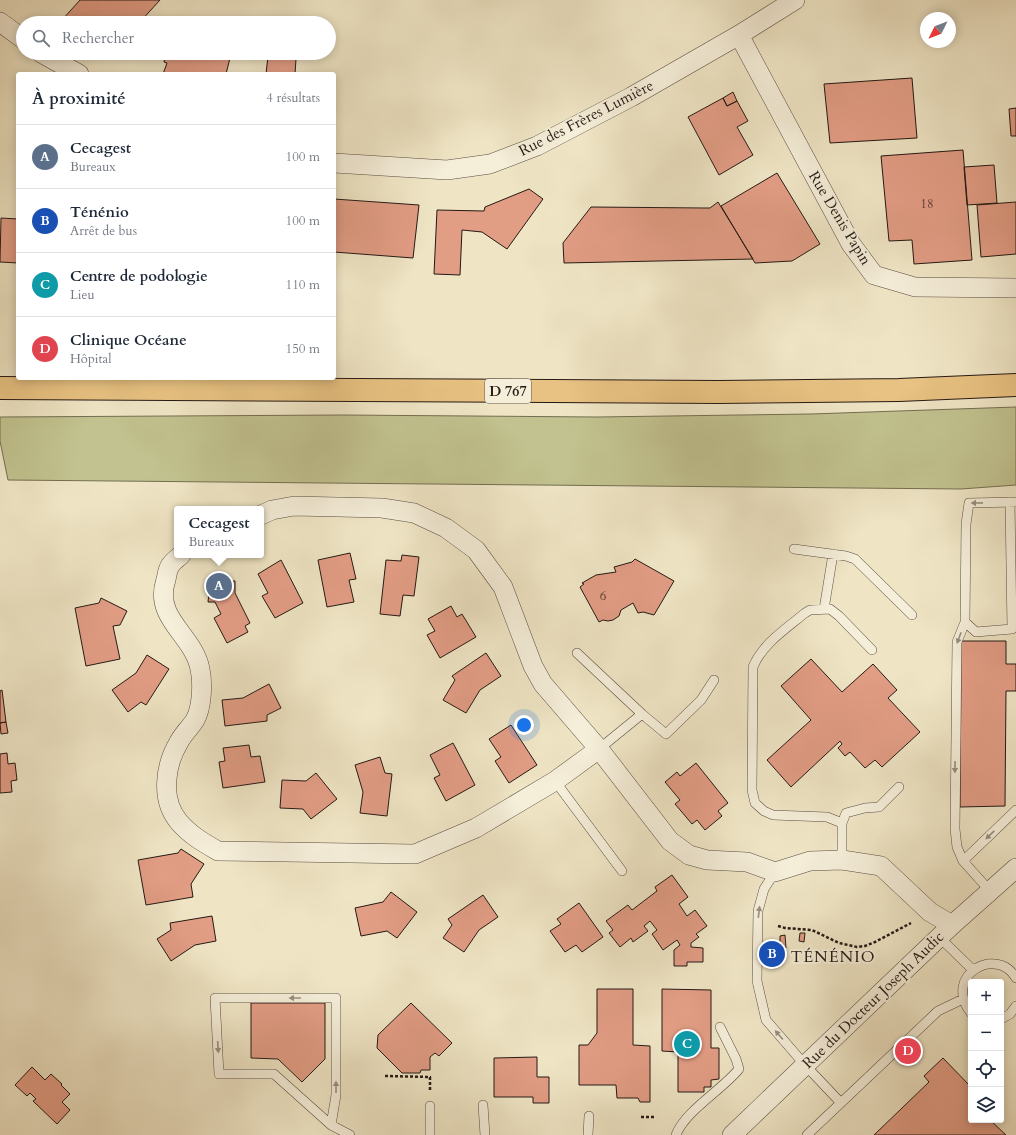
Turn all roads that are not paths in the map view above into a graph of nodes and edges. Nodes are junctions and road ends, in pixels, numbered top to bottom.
1 (795, 0) edge
2 (0, 22) edge
3 (16, 34) edge
4 (739, 35) junction
5 (54, 60) edge
6 (75, 72) edge
7 (336, 163) edge
8 (1016, 288) edge
9 (1016, 385) edge
10 (0, 388) edge
11 (1013, 502) edge
12 (264, 513) edge
13 (794, 549) dead end
14 (833, 554) junction
15 (178, 558) edge
16 (824, 609) junction
17 (912, 615) dead end
18 (965, 622) junction
19 (872, 650) dead end
20 (577, 654) dead end
21 (714, 680) dead end
22 (642, 714) junction
23 (599, 749) junction
24 (555, 781) junction
25 (899, 787) dead end
26 (1016, 810) edge
27 (842, 823) junction
28 (842, 860) junction
29 (963, 861) junction
30 (1016, 868) edge
31 (622, 871) dead end
32 (775, 872) junction
33 (990, 891) junction
34 (945, 931) junction
35 (973, 970) junction
36 (1016, 978) edge
37 (963, 999) junction
38 (1016, 1006) edge
39 (968, 1009) edge
40 (1004, 1017) edge
41 (720, 1028) dead end
42 (805, 1065) junction
43 (841, 1103) junction
44 (483, 1105) dead end
45 (430, 1106) road end
46 (589, 1116) dead end
47 (331, 1125) junction
48 (350, 1135) edge
49 (430, 1135) edge
50 (485, 1135) edge
51 (588, 1135) edge
52 (676, 1135) edge
53 (732, 1135) edge
54 (807, 1135) edge

1 - 4 street, Rue des Frères Lumière
2 - 3 street
4 - 7 street, Rue des Frères Lumière
4 - 8 street, Rue Denis Papin
5 - 6 street
9 - 10 main road, D 767
11 -> 18 lane
11 - 18 lane
12 - 23 street
13 - 14 lane
14 - 16 lane
14 - 17 lane
15 - 24 street
16 - 19 lane
16 - 27 lane
18 -> 29 lane
20 - 22 lane
21 - 22 lane
22 - 23 lane
23 - 24 street
23 - 32 street
24 - 31 lane
25 - 27 lane
26 -> 29 lane
27 - 28 lane
28 - 32 street
28 - 34 street
29 - 33 lane
30 - 33 street, Rue du Docteur Joseph Audic
42 -> 32 lane
33 - 34 street, Rue du Docteur Joseph Audic
34 - 35 lane
34 - 42 street, Rue du Docteur Joseph Audic
35 - 36 lane
35 - 37 lane
37 - 39 lane
37 - 43 lane
38 - 40 lane
41 - 52 lane
42 - 43 lane
42 - 53 street, Rue du Docteur Joseph Audic
43 - 54 lane
44 - 50 lane
45 - 49 lane
46 - 51 lane
47 -> 47 lane
47 - 48 lane

